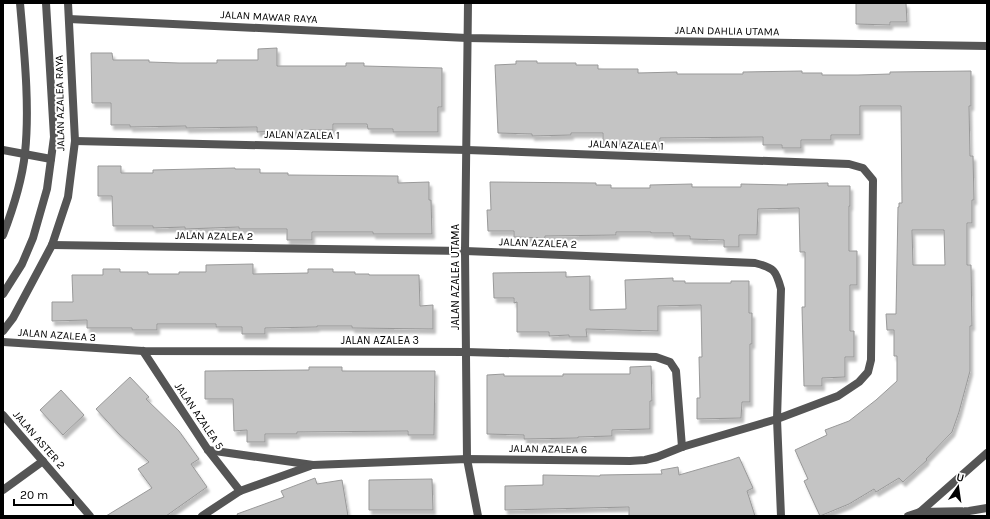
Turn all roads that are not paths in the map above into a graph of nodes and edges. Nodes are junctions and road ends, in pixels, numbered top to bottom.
1 (20, 3) edge
2 (46, 3) edge
3 (68, 3) edge
4 (468, 3) edge
5 (69, 19) junction
6 (468, 38) junction
7 (987, 46) edge
8 (74, 141) junction
9 (3, 150) edge
10 (467, 150) junction
11 (25, 154) junction
12 (51, 159) junction
13 (3, 235) edge
14 (52, 245) junction
15 (465, 251) junction
16 (3, 294) edge
17 (3, 331) edge
18 (3, 342) edge
19 (143, 351) junction
20 (466, 352) junction
21 (3, 415) edge
22 (777, 419) junction
23 (682, 447) junction
24 (208, 450) junction
25 (987, 453) edge
26 (468, 459) junction
27 (43, 461) junction
28 (313, 466) junction
29 (3, 490) edge
30 (240, 491) junction
31 (987, 508) edge
32 (920, 512) junction
33 (90, 516) edge
34 (202, 516) edge
35 (478, 516) edge
36 (780, 516) edge
37 (908, 516) edge

1 - 11 street
2 - 12 street, JALAN AZALEA RAYA
3 - 5 street, JALAN AZALEA RAYA
4 - 6 street, JALAN AZALEA UTAMA
5 - 6 street, JALAN MAWAR RAYA
5 - 8 street, JALAN AZALEA RAYA
6 - 7 street, JALAN DAHLIA UTAMA
6 - 10 street, JALAN AZALEA UTAMA
8 - 10 street, JALAN AZALEA 1
8 - 14 street, JALAN AZALEA RAYA
9 - 11 street
10 - 15 street, JALAN AZALEA UTAMA
10 - 22 street, JALAN AZALEA 1
11 - 12 street
11 - 13 street
12 - 16 street, JALAN AZALEA RAYA
14 - 15 street, JALAN AZALEA 2
14 - 17 street, JALAN AZALEA RAYA
15 - 20 street, JALAN AZALEA UTAMA
15 - 22 street, JALAN AZALEA 2
18 - 19 street, JALAN AZALEA 3
19 - 20 street, JALAN AZALEA 3
19 - 24 street, JALAN AZALEA 5
20 - 23 street, JALAN AZALEA 3
20 - 26 street, JALAN AZALEA UTAMA
21 - 27 street, JALAN ASTER 2
22 - 23 street, JALAN AZALEA 6
22 - 36 street, JALAN AZALEA 2
23 - 26 street, JALAN AZALEA 6
24 - 28 street, JALAN AZALEA 6
24 - 30 street, JALAN AZALEA 5
25 - 32 street
26 - 28 street, JALAN AZALEA 6
26 - 35 street, JALAN AZALEA UTAMA
27 - 29 street
27 - 33 street, JALAN ASTER 2
28 - 30 street, JALAN AZALEA 6
30 - 34 street, JALAN AZALEA 6
31 - 32 street
32 - 37 street

